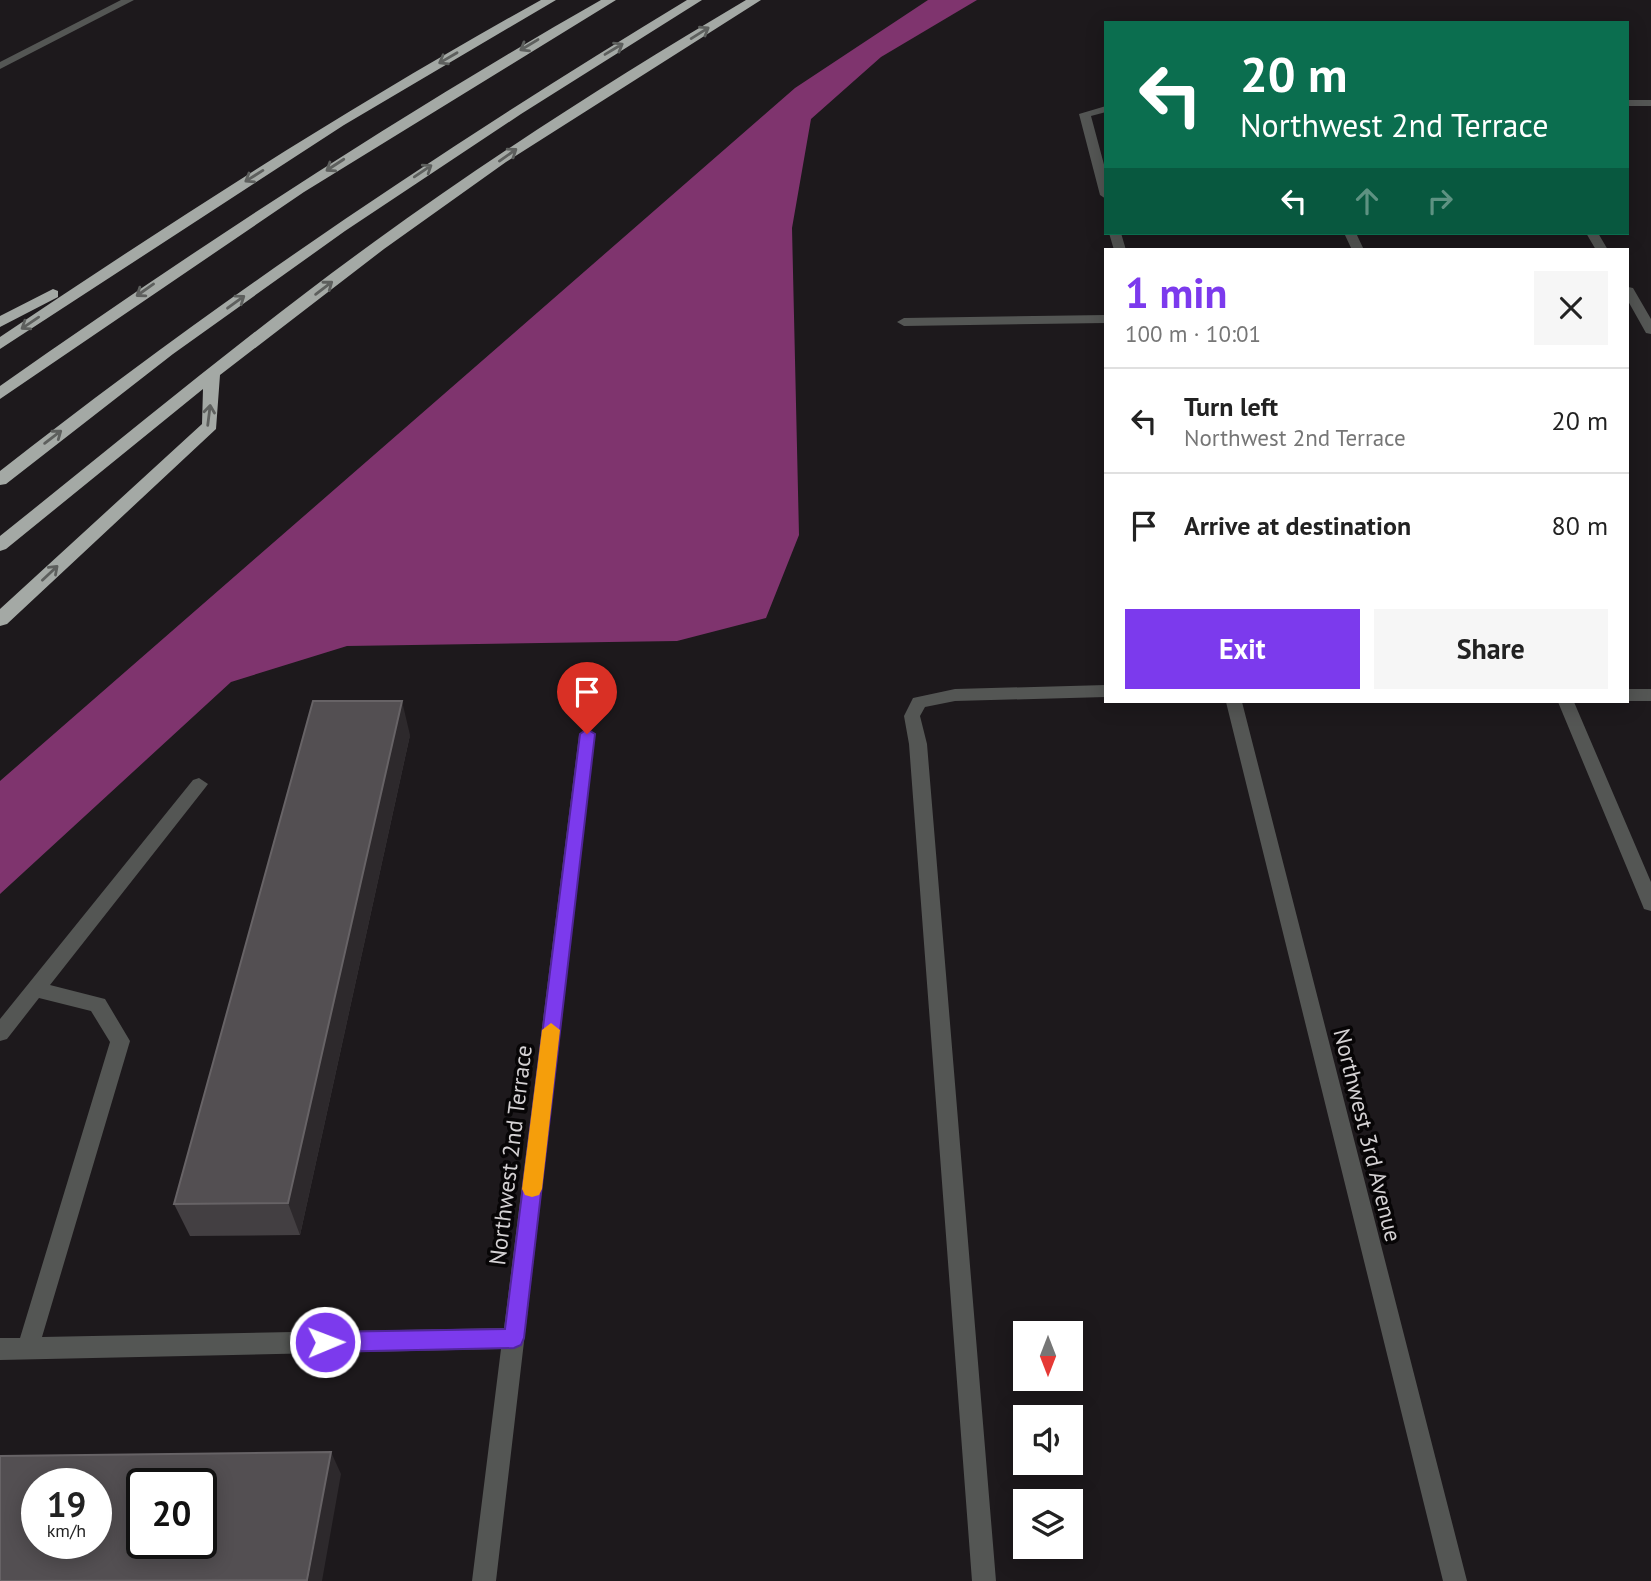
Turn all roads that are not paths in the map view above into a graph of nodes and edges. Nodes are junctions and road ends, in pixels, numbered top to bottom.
1 (129, 0) edge
2 (550, 0) edge
3 (610, 0) edge
4 (696, 0) edge
5 (755, 0) edge
6 (0, 66) edge
7 (1629, 103) edge
8 (1651, 103) edge
9 (1104, 110) edge
10 (1104, 187) edge
11 (148, 244) junction
12 (1629, 294) edge
13 (1104, 319) edge
14 (0, 322) edge
15 (904, 322) dead end
16 (1651, 330) edge
17 (0, 344) edge
18 (212, 375) junction
19 (0, 394) edge
20 (0, 480) edge
21 (0, 545) edge
22 (0, 620) edge
23 (1104, 691) edge
24 (1629, 695) edge
25 (1651, 695) edge
26 (1234, 703) edge
27 (1566, 703) edge
28 (587, 734) dead end
29 (199, 784) dead end
30 (1651, 904) edge
31 (35, 989) junction
32 (0, 1033) edge
33 (514, 1338) junction
34 (28, 1348) junction
35 (0, 1349) edge
36 (484, 1581) edge
37 (984, 1581) edge
38 (1455, 1581) edge

1 - 6 street
2 -> 11 highway
3 -> 19 highway
20 -> 4 highway
18 -> 5 highway
7 - 8 street
9 - 10 street
11 - 14 highway
11 -> 17 highway
12 - 16 street
13 - 15 street
18 - 21 highway
22 -> 18 highway
23 - 37 street
24 - 25 street
26 - 38 street, Northwest 3rd Avenue
27 - 30 street
28 - 33 street, Northwest 2nd Terrace
29 - 31 street
31 - 32 street
31 - 34 street
33 - 34 street
33 - 36 street, Northwest 2nd Terrace
34 - 35 street

